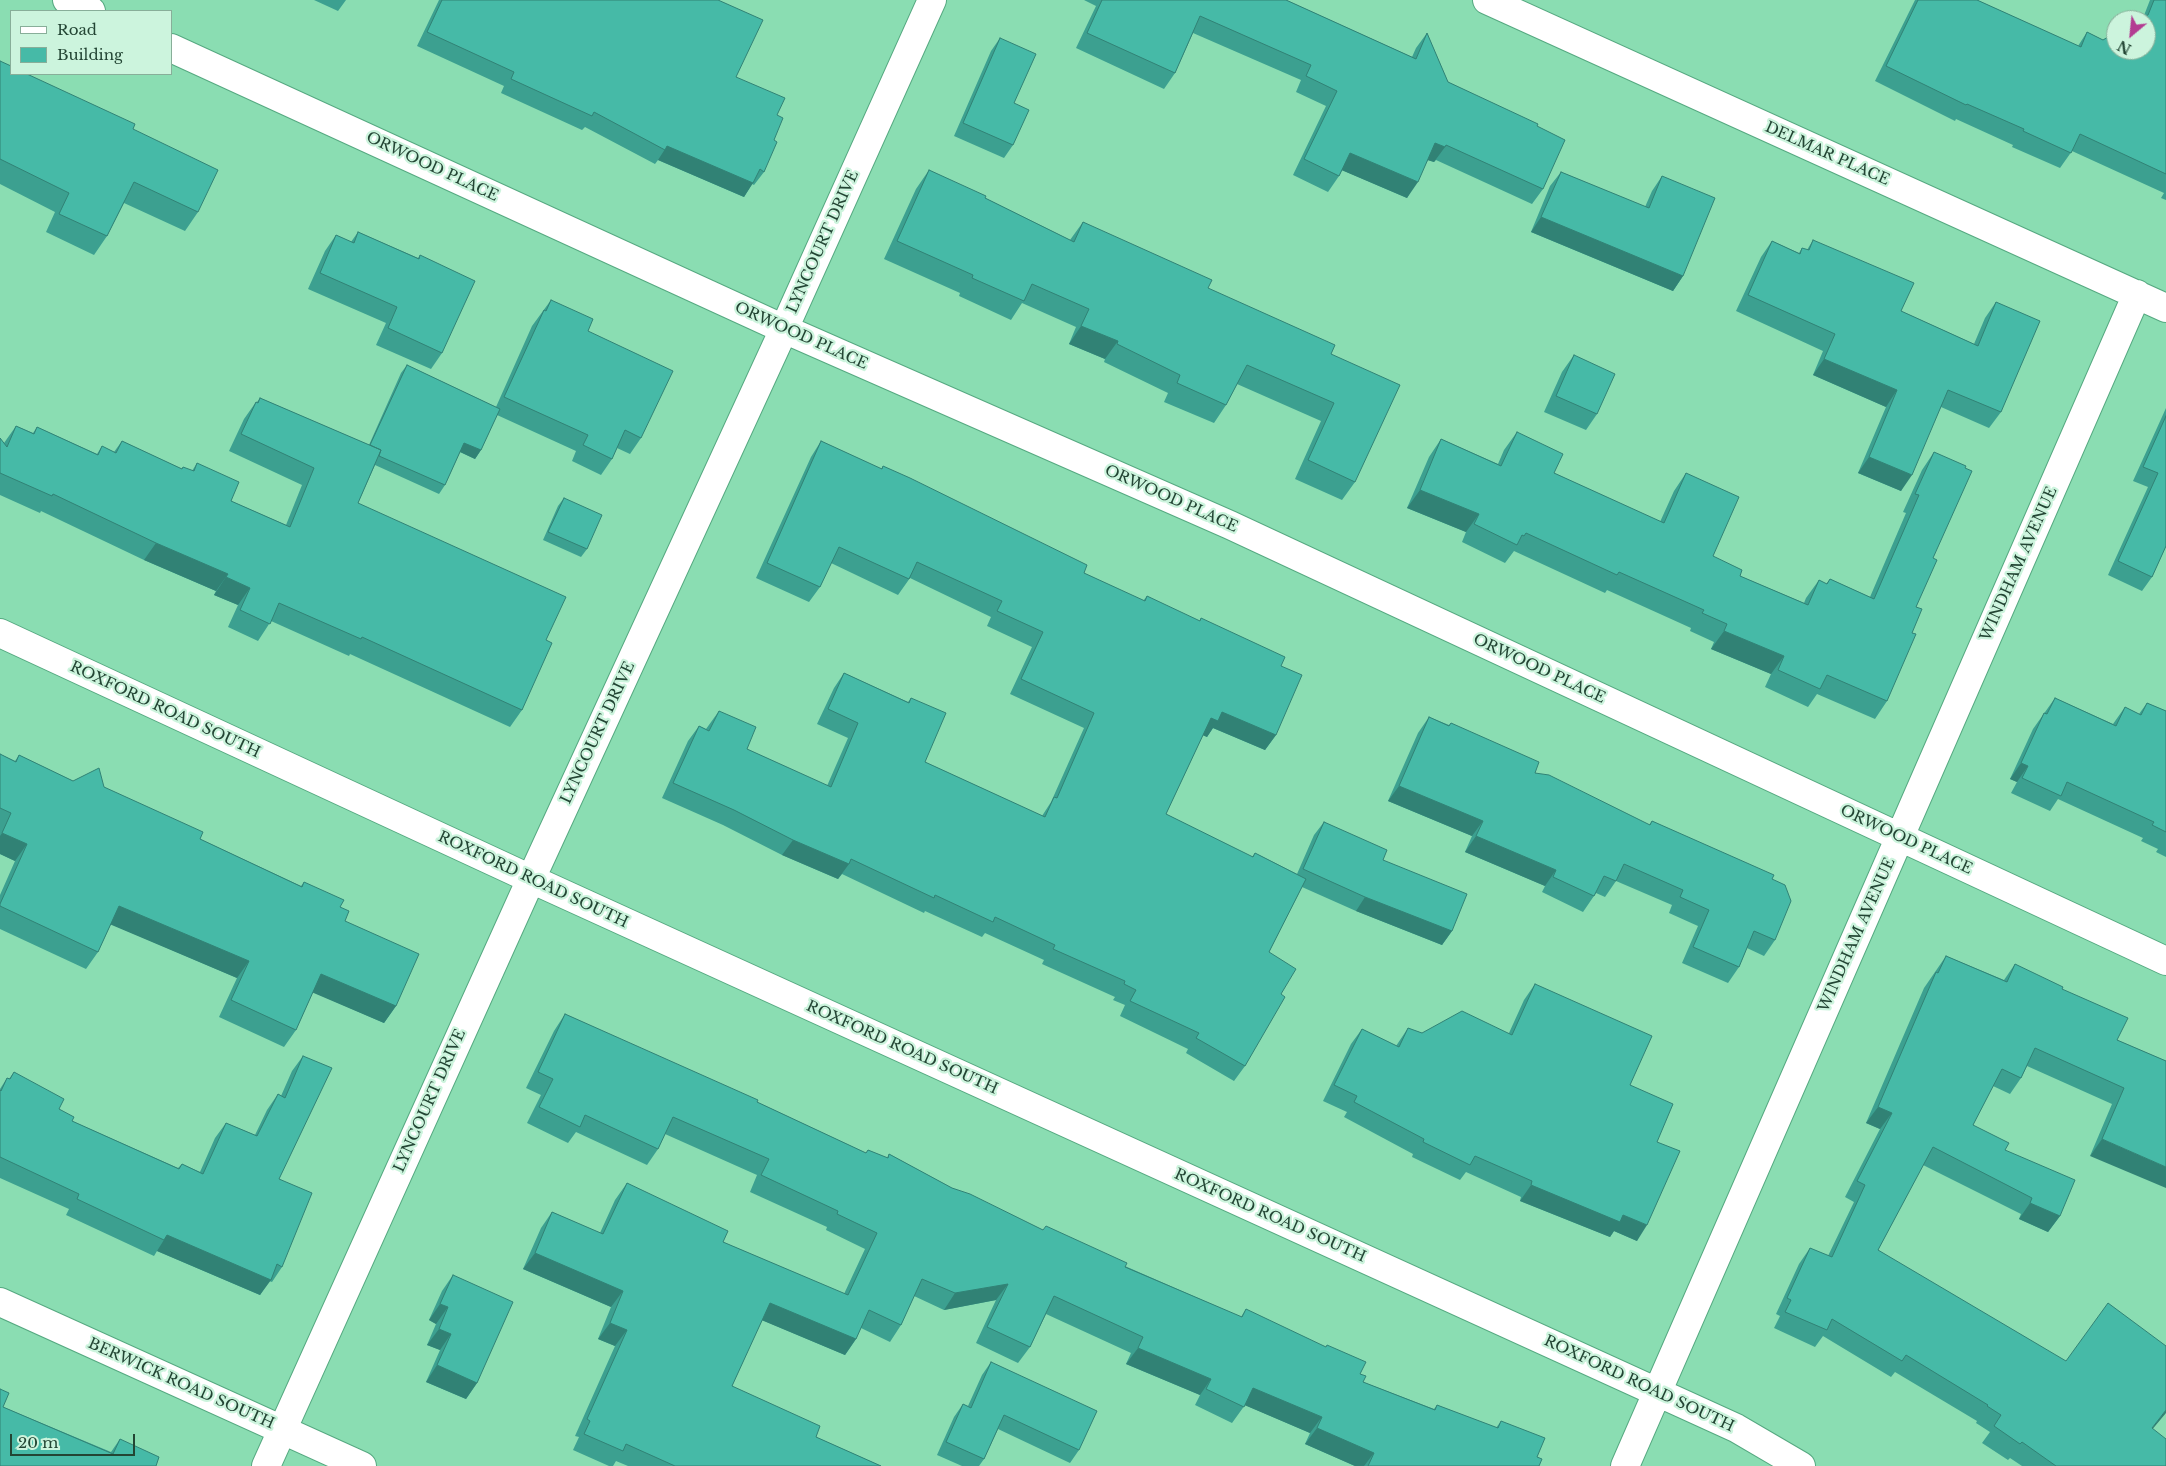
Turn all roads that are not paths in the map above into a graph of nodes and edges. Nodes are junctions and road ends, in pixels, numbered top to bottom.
1 (67, 0) edge
2 (932, 0) edge
3 (1488, 0) edge
4 (89, 10) edge
5 (172, 48) edge
6 (2137, 294) junction
7 (2166, 308) edge
8 (784, 329) junction
9 (0, 633) edge
10 (1900, 837) junction
11 (531, 879) junction
12 (2166, 961) edge
13 (0, 1302) edge
14 (1657, 1392) junction
15 (282, 1429) junction
16 (266, 1466) edge
17 (362, 1466) edge
18 (1625, 1466) edge
19 (1801, 1466) edge

1 - 4 street
2 - 8 street, LYNCOURT DRIVE
3 - 6 street, DELMAR PLACE
5 - 8 street, ORWOOD PLACE
6 - 7 street, DELMAR PLACE
6 - 10 street, WINDHAM AVENUE
8 - 10 street, ORWOOD PLACE
8 - 11 street, LYNCOURT DRIVE
9 - 11 street, ROXFORD ROAD SOUTH
10 - 12 street, ORWOOD PLACE
10 - 14 street, WINDHAM AVENUE
11 - 14 street, ROXFORD ROAD SOUTH
11 - 15 street, LYNCOURT DRIVE
13 - 15 street, BERWICK ROAD SOUTH
14 - 18 street, WINDHAM AVENUE
14 - 19 street, ROXFORD ROAD SOUTH
15 - 16 street, LYNCOURT DRIVE
15 - 17 street, BERWICK ROAD SOUTH

